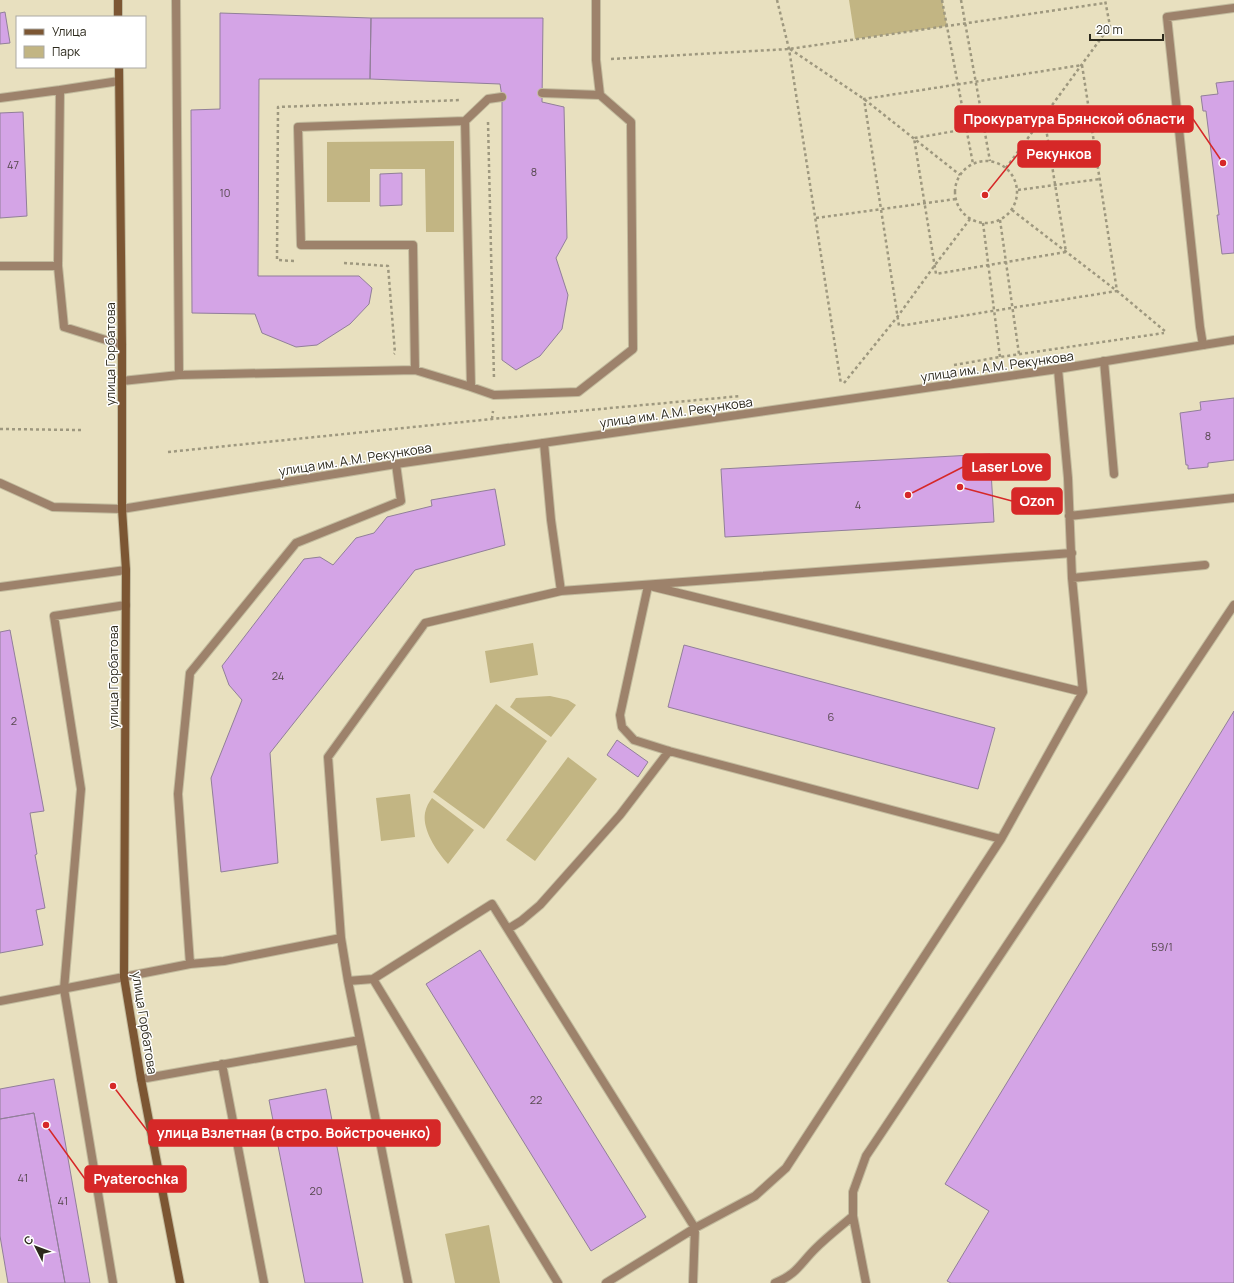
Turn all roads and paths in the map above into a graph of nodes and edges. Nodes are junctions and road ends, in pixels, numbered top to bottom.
1 (118, 0) edge
2 (176, 0) edge
3 (596, 0) edge
4 (777, 0) edge
5 (942, 0) edge
6 (961, 0) edge
7 (1105, 2) edge
8 (1234, 8) edge
9 (118, 16) edge
10 (965, 23) junction
11 (947, 26) junction
12 (790, 49) junction
13 (596, 60) junction
14 (1082, 65) junction
15 (119, 68) edge
16 (119, 81) junction
17 (976, 82) junction
18 (958, 85) junction
19 (60, 90) junction
20 (542, 93) dead end
21 (600, 95) junction
22 (502, 97) dead end
23 (0, 98) edge
24 (864, 99) junction
25 (1044, 116) junction
26 (464, 121) junction
27 (984, 126) junction
28 (966, 129) junction
29 (914, 138) junction
30 (990, 161) junction
31 (973, 164) junction
32 (1006, 168) junction
33 (960, 175) junction
34 (1100, 179) junction
35 (1055, 185) junction
36 (1018, 190) junction
37 (956, 199) junction
38 (925, 203) junction
39 (881, 209) junction
40 (1012, 210) junction
41 (816, 218) junction
42 (970, 219) junction
43 (1000, 220) junction
44 (983, 224) junction
45 (1066, 252) junction
46 (1006, 262) junction
47 (935, 265) junction
48 (988, 265) junction
49 (0, 266) edge
50 (58, 266) junction
51 (1117, 291) junction
52 (1012, 307) junction
53 (994, 311) junction
54 (898, 316) junction
55 (1200, 327) junction
56 (1166, 332) junction
57 (1234, 340) edge
58 (122, 345) junction
59 (1203, 345) junction
60 (1019, 354) junction
61 (1000, 357) junction
62 (1104, 362) junction
63 (947, 367) dead end
64 (1058, 369) junction
65 (414, 370) junction
66 (179, 375) junction
67 (122, 381) junction
68 (848, 385) dead end
69 (471, 386) junction
70 (841, 386) junction
71 (746, 395) dead end
72 (0, 429) edge
73 (81, 430) dead end
74 (544, 443) junction
75 (168, 452) dead end
76 (396, 464) junction
77 (1114, 474) dead end
78 (0, 483) edge
79 (1234, 498) edge
80 (122, 508) junction
81 (1069, 516) junction
82 (1072, 553) junction
83 (1205, 565) dead end
84 (126, 570) junction
85 (1072, 578) junction
86 (648, 586) junction
87 (0, 587) edge
88 (561, 591) junction
89 (126, 605) junction
90 (1234, 605) edge
91 (1083, 692) junction
92 (669, 751) junction
93 (1001, 839) junction
94 (508, 928) junction
95 (340, 938) junction
96 (190, 964) junction
97 (124, 978) junction
98 (373, 979) junction
99 (348, 981) junction
100 (64, 989) junction
101 (0, 1001) edge
102 (360, 1040) junction
103 (222, 1064) junction
104 (141, 1079) junction
105 (853, 1216) junction
106 (695, 1228) junction
107 (113, 1283) edge
108 (180, 1283) edge
109 (264, 1283) edge
110 (408, 1283) edge
111 (558, 1283) edge
112 (606, 1283) edge
113 (693, 1283) edge
114 (775, 1283) edge
115 (866, 1283) edge

1 - 9 main road
2 - 66 street
3 - 13 street
4 - 12 path
5 - 11 path
6 - 10 path
7 - 10 path
7 - 14 path
8 - 55 street
10 - 11 path
10 - 17 path
11 - 12 path
11 - 18 path
12 - 13 path
12 - 24 path
12 - 41 path
13 - 21 street
14 - 17 path
14 - 25 path
14 - 34 path
15 - 16 main road, улица Горбатова
16 - 19 street
16 - 58 main road, улица Горбатова
17 - 18 path
17 - 27 path
18 - 24 path
18 - 28 path
19 - 23 street
19 - 50 street
20 - 21 street
21 - 69 street
22 - 26 street
24 - 29 path
24 - 39 path
25 - 27 path
25 - 32 path
25 - 35 path
26 - 65 street
26 - 69 street
27 - 28 path
27 - 30 path
28 - 29 path
28 - 31 path
29 - 33 path
29 - 38 path
30 - 31 path
30 - 32 path
31 - 33 path
32 - 36 path
33 - 37 path
34 - 35 path
34 - 51 path
35 - 36 path
35 - 45 path
36 - 40 path
37 - 38 path
37 - 42 path
38 - 39 path
38 - 47 path
39 - 41 path
39 - 54 path
40 - 43 path
40 - 45 path
41 - 70 path
42 - 44 path
42 - 47 path
43 - 44 path
43 - 46 path
44 - 48 path
45 - 46 path
45 - 51 path
46 - 48 path
46 - 52 path
47 - 48 path
47 - 54 path
48 - 53 path
49 - 50 street
50 - 58 street
51 - 52 path
51 - 56 path
52 - 53 path
52 - 60 path
53 - 54 path
53 - 61 path
54 - 70 path
55 - 56 path
55 - 59 street
56 - 60 path
57 - 59 street, улица им. А.М. Рекункова
58 - 67 main road, улица Горбатова
59 - 62 street, улица им. А.М. Рекункова
60 - 61 path
61 - 63 path
62 - 64 street, улица им. А.М. Рекункова
62 - 77 street
64 - 74 street, улица им. А.М. Рекункова
64 - 81 street
65 - 66 street
65 - 69 street
66 - 67 street
67 - 80 main road, улица Горбатова
68 - 70 path
71 - 75 path
72 - 73 path
74 - 76 street, улица им. А.М. Рекункова
74 - 88 street
76 - 80 street, улица им. А.М. Рекункова
76 - 96 street
78 - 80 street, улица им. А.М. Рекункова
79 - 81 street
80 - 84 main road, улица Горбатова
81 - 82 street
82 - 85 street
82 - 86 street
83 - 85 street
84 - 87 street
84 - 89 main road, улица Горбатова
85 - 91 street
86 - 88 street
86 - 91 street
86 - 92 street
88 - 95 street
89 - 97 main road, улица Горбатова
89 - 100 street
90 - 105 street
91 - 93 street
92 - 93 street
92 - 94 street
93 - 106 street
94 - 98 street
94 - 106 street
95 - 96 street
95 - 99 street
96 - 97 street
97 - 100 street
97 - 104 main road, улица Горбатова
98 - 99 street
98 - 111 street
99 - 102 street
100 - 101 street
100 - 107 street
102 - 103 street
102 - 110 street
103 - 104 street
103 - 109 street
104 - 108 main road, улица Горбатова
105 - 114 street
105 - 115 street
106 - 112 street
106 - 113 street

